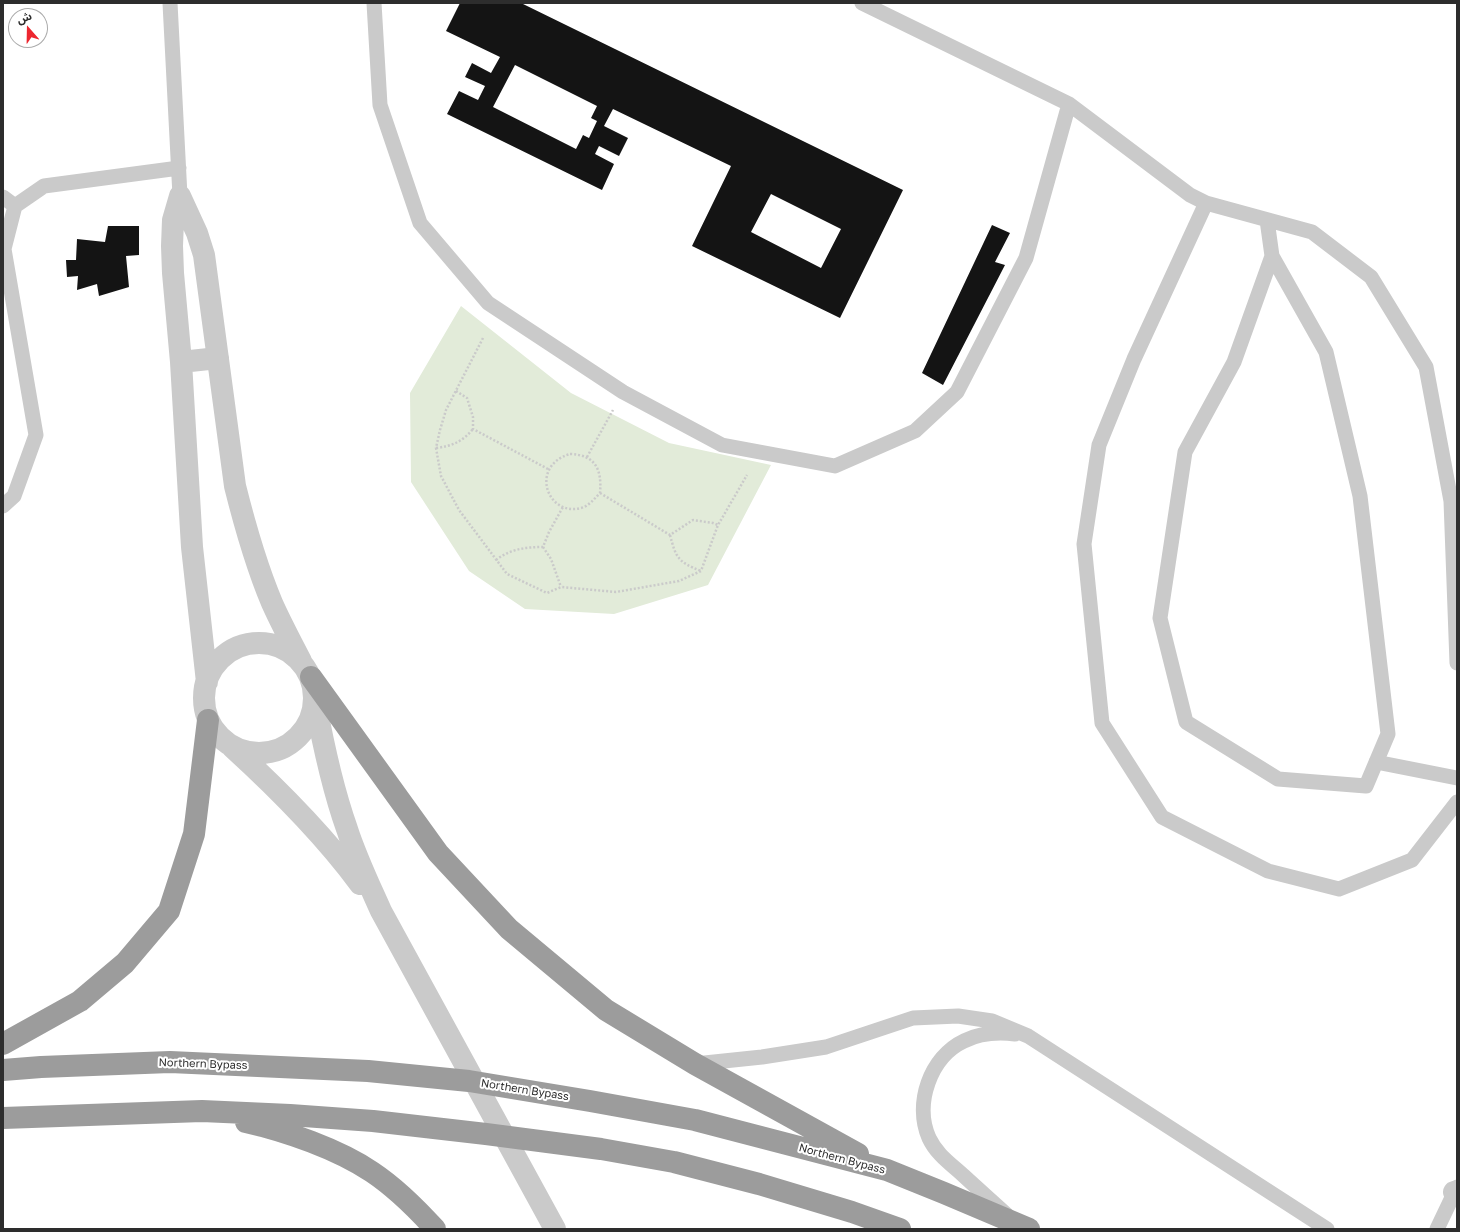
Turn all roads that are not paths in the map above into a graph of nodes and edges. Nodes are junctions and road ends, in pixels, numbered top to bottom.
1 (170, 3) edge
2 (374, 3) edge
3 (862, 3) edge
4 (1069, 104) junction
5 (179, 168) junction
6 (180, 196) junction
7 (3, 197) edge
8 (1206, 203) junction
9 (15, 206) junction
10 (1267, 220) junction
11 (1272, 256) junction
12 (218, 358) junction
13 (181, 362) junction
14 (3, 506) edge
15 (1457, 663) edge
16 (306, 669) junction
17 (207, 682) junction
18 (314, 700) junction
19 (208, 720) junction
20 (230, 745) junction
21 (1376, 762) junction
22 (1457, 778) edge
23 (1457, 802) edge
24 (381, 911) junction
25 (1028, 1036) junction
26 (3, 1044) edge
27 (695, 1064) junction
28 (3, 1070) edge
29 (202, 1111) junction
30 (3, 1118) edge
31 (888, 1170) junction
32 (1456, 1191) edge
33 (1022, 1226) edge
34 (436, 1229) edge
35 (555, 1229) edge
36 (900, 1229) edge
37 (1326, 1229) edge
38 (1437, 1229) edge

1 - 5 lane
2 - 4 lane
3 - 4 lane
4 - 8 lane
5 - 6 lane
5 - 9 lane
6 - 12 street
6 - 13 street
7 - 9 lane
8 - 10 lane
8 - 23 lane
9 - 14 lane
10 - 11 lane
10 - 15 lane
11 - 21 lane
11 - 21 lane
12 - 13 street
12 - 16 street
13 - 17 street
16 - 17 street
16 - 18 street
16 - 27 highway
17 - 19 street
18 - 20 street
18 - 24 street
19 - 20 street
19 - 26 highway
20 - 24 street
21 - 22 lane
24 - 35 street
25 - 27 lane
25 - 33 lane
25 - 37 lane
27 - 31 highway
28 - 31 highway, Northern Bypass
29 - 30 highway
29 - 34 highway
29 - 36 highway
31 - 33 highway, Northern Bypass
32 - 38 lane

